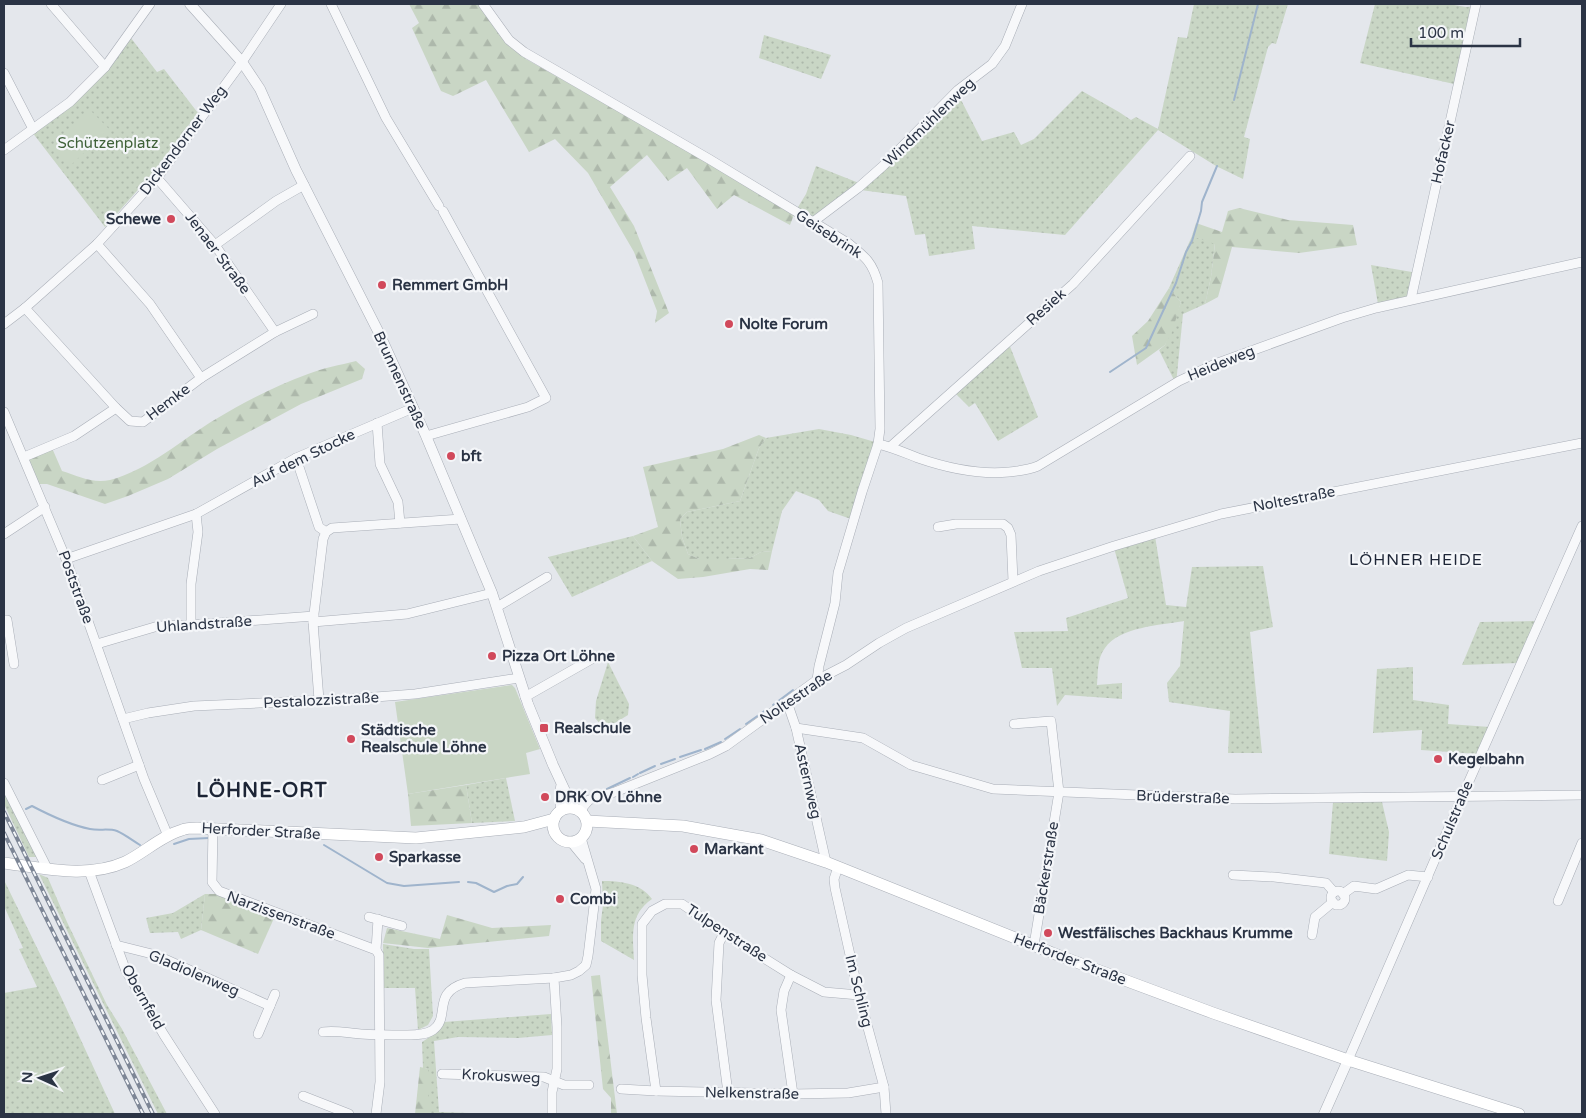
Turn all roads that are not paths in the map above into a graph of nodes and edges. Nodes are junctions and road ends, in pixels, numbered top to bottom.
1 (51, 4) edge
2 (150, 4) edge
3 (190, 4) edge
4 (281, 4) edge
5 (331, 4) edge
6 (483, 4) edge
7 (1022, 4) edge
8 (1476, 4) edge
9 (242, 62) junction
10 (105, 67) junction
11 (4, 73) edge
12 (33, 129) junction
13 (4, 150) edge
14 (1190, 156) dead end
15 (157, 178) junction
16 (304, 185) junction
17 (813, 222) junction
18 (97, 244) junction
19 (215, 245) junction
20 (1582, 262) edge
21 (1411, 299) junction
22 (25, 308) junction
23 (313, 314) dead end
24 (4, 324) edge
25 (275, 332) junction
26 (201, 378) junction
27 (116, 408) junction
28 (413, 408) junction
29 (4, 412) edge
30 (377, 423) junction
31 (426, 436) junction
32 (1582, 443) edge
33 (878, 444) junction
34 (890, 447) junction
35 (24, 457) junction
36 (296, 458) junction
37 (45, 507) junction
38 (196, 514) junction
39 (461, 519) junction
40 (400, 523) junction
41 (1582, 526) edge
42 (938, 527) dead end
43 (326, 532) junction
44 (4, 534) edge
45 (66, 558) junction
46 (547, 577) dead end
47 (1013, 581) junction
48 (492, 593) junction
49 (497, 607) junction
50 (314, 619) junction
51 (4, 620) edge
52 (191, 625) junction
53 (97, 644) junction
54 (597, 656) dead end
55 (14, 664) dead end
56 (519, 678) junction
57 (817, 680) junction
58 (525, 697) junction
59 (319, 700) junction
60 (787, 702) junction
61 (123, 719) junction
62 (1014, 724) dead end
63 (796, 728) junction
64 (139, 766) junction
65 (102, 780) dead end
66 (4, 783) edge
67 (1059, 792) junction
68 (1582, 795) edge
69 (1462, 797) junction
70 (575, 822) junction
71 (529, 826) junction
72 (213, 828) junction
73 (554, 831) junction
74 (168, 836) junction
75 (1582, 843) edge
76 (826, 862) junction
77 (4, 863) edge
78 (838, 867) junction
79 (47, 868) junction
80 (90, 871) junction
81 (1233, 875) dead end
82 (1428, 877) junction
83 (1339, 893) junction
84 (1558, 901) dead end
85 (402, 926) dead end
86 (724, 933) junction
87 (1312, 935) dead end
88 (116, 945) junction
89 (1034, 945) junction
90 (378, 952) junction
91 (791, 975) junction
92 (554, 978) junction
93 (275, 994) dead end
94 (860, 995) junction
95 (270, 1006) junction
96 (322, 1032) dead end
97 (258, 1034) dead end
98 (381, 1036) junction
99 (1348, 1060) junction
100 (442, 1074) dead end
101 (554, 1081) junction
102 (589, 1085) dead end
103 (884, 1088) junction
104 (621, 1089) dead end
105 (656, 1091) junction
106 (728, 1093) junction
107 (793, 1094) junction
108 (303, 1096) dead end
109 (215, 1114) edge
110 (349, 1114) edge
111 (376, 1114) edge
112 (552, 1114) edge
113 (886, 1114) edge
114 (1324, 1114) edge
115 (1519, 1114) edge

1 - 10 street
2 - 10 street
3 - 9 street, Brunnenstraße
4 - 9 street, Dickendorner Weg
5 - 31 street
6 - 17 street, Geisebrink
7 - 17 street, Windmühlenweg
8 - 21 street, Hofacker
9 - 15 street, Dickendorner Weg
9 - 16 street, Brunnenstraße
10 - 12 street
11 - 12 street
12 - 13 street
14 - 34 street, Resiek
15 - 18 street, Dickendorner Weg
15 - 19 street, Jenaer Straße
16 - 19 street
16 - 28 street, Brunnenstraße
17 - 33 street, Geisebrink
18 - 22 street, Dickendorner Weg
18 - 26 street
19 - 25 street, Jenaer Straße
20 - 21 street, Heideweg
21 - 34 street, Heideweg
22 - 24 street, Dickendorner Weg
22 - 27 street, Hemke
23 - 25 street, Hemke
25 - 26 street, Hemke
26 - 27 street, Hemke
27 - 35 street
28 - 30 street, Auf dem Stocke
28 - 31 street, Brunnenstraße
29 - 35 street, Poststraße
30 - 36 street, Auf dem Stocke
30 - 40 street
31 - 39 street, Brunnenstraße
32 - 47 street, Noltestraße
33 - 34 street, Heideweg
33 - 57 street, Geisebrink
35 - 37 street, Poststraße
36 - 38 street, Auf dem Stocke
36 - 43 street
37 - 44 street
37 - 45 street, Poststraße
38 - 45 street, Auf dem Stocke
38 - 52 street
39 - 40 street
39 - 48 street, Brunnenstraße
40 - 43 street
41 - 69 street, Schulstraße
42 - 47 street
43 - 50 street
45 - 53 street, Poststraße
46 - 49 street
47 - 57 street, Noltestraße
48 - 49 street, Brunnenstraße
48 - 50 street, Uhlandstraße
49 - 56 street, Brunnenstraße
50 - 52 street, Uhlandstraße
50 - 59 street
51 - 55 street
52 - 53 street, Uhlandstraße
53 - 61 street, Poststraße
54 - 58 street
56 - 58 street, Brunnenstraße
56 - 59 street, Pestalozzistraße
57 - 60 street, Noltestraße
58 - 70 street, Brunnenstraße
59 - 61 street, Pestalozzistraße
60 - 63 street, Asternweg
60 - 70 street, Noltestraße
61 - 64 street, Poststraße
62 - 67 street, Bäckerstraße
63 - 67 street, Brüderstraße
63 - 76 street, Asternweg
64 - 65 street
64 - 74 street, Poststraße
66 - 79 street
67 - 69 street, Brüderstraße
67 - 89 street, Bäckerstraße
68 - 69 street, Brüderstraße
69 - 82 street, Schulstraße
70 - 71 main road, Herforder Straße
70 - 73 main road
70 - 73 main road
70 - 76 main road, Herforder Straße
70 - 92 street
71 - 72 main road, Herforder Straße
71 - 73 main road, Herforder Straße
72 - 74 main road, Herforder Straße
72 - 90 street, Narzissenstraße
74 - 80 main road, Herforder Straße
75 - 84 street
76 - 78 main road, Herforder Straße
77 - 79 main road, Herforder Straße
78 - 89 main road, Herforder Straße
78 - 94 street, Im Schling
79 - 80 main road, Herforder Straße
80 - 88 street, Obernfeld
81 - 83 street
82 - 83 street
82 - 99 street, Schulstraße
83 - 87 street
85 - 90 street
86 - 91 street, Tulpenstraße
86 - 105 street, Tulpenstraße
86 - 106 street
88 - 95 street, Gladiolenweg
88 - 109 street, Obernfeld
89 - 99 main road, Herforder Straße
90 - 98 street
91 - 94 street, Tulpenstraße
91 - 107 street
92 - 98 street
92 - 101 street
93 - 95 street
94 - 103 street, Im Schling
95 - 97 street
96 - 98 street
98 - 111 street
99 - 114 street
99 - 115 main road, Herforder Straße
100 - 101 street, Krokusweg
101 - 102 street, Krokusweg
101 - 112 street
103 - 107 street, Nelkenstraße
103 - 113 street, Im Schling
104 - 105 street, Nelkenstraße
105 - 106 street, Nelkenstraße
106 - 107 street, Nelkenstraße
108 - 110 street

